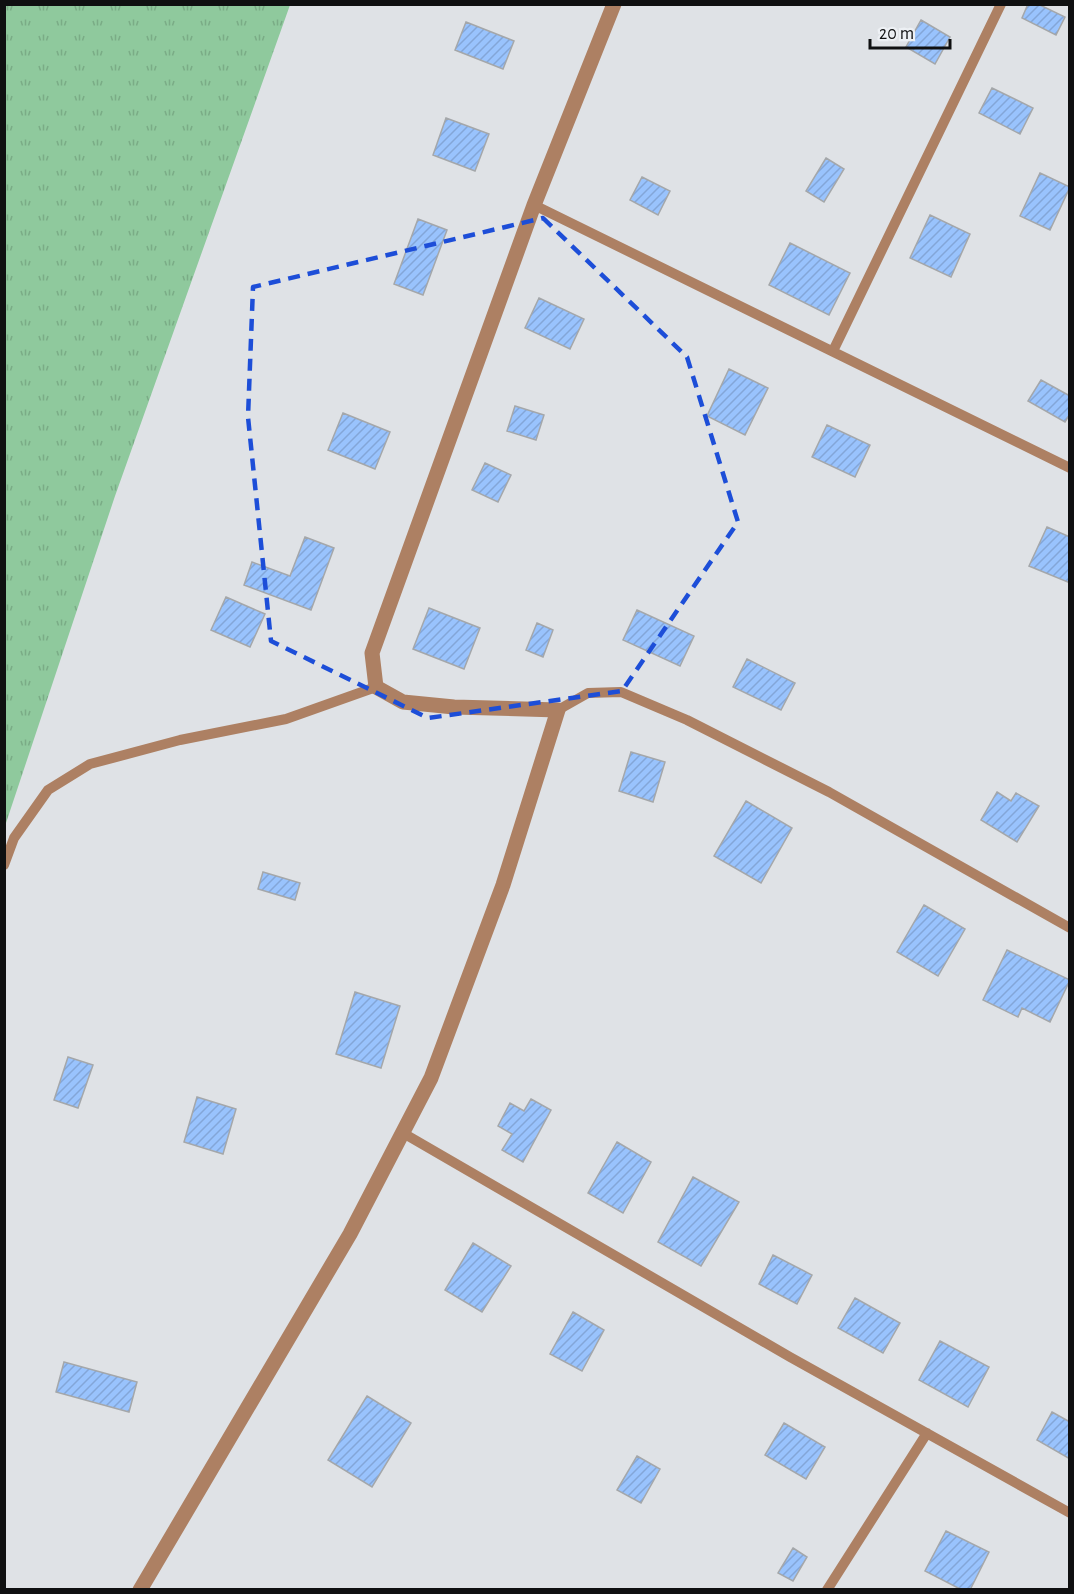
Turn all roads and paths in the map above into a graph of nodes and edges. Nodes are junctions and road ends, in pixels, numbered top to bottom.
1 (614, 4) edge
2 (1001, 4) edge
3 (534, 205) junction
4 (833, 351) junction
5 (1070, 468) edge
6 (376, 687) junction
7 (558, 710) junction
8 (4, 865) edge
9 (1070, 928) edge
10 (403, 1133) junction
11 (927, 1433) junction
12 (1070, 1513) edge
13 (140, 1590) edge
14 (827, 1590) edge

1 - 3 street
2 - 4 lane
3 - 4 lane
3 - 6 street
4 - 5 lane
6 - 7 street
6 - 8 lane
7 - 9 lane
7 - 10 street
10 - 11 lane
10 - 13 street
11 - 12 lane
11 - 14 lane

